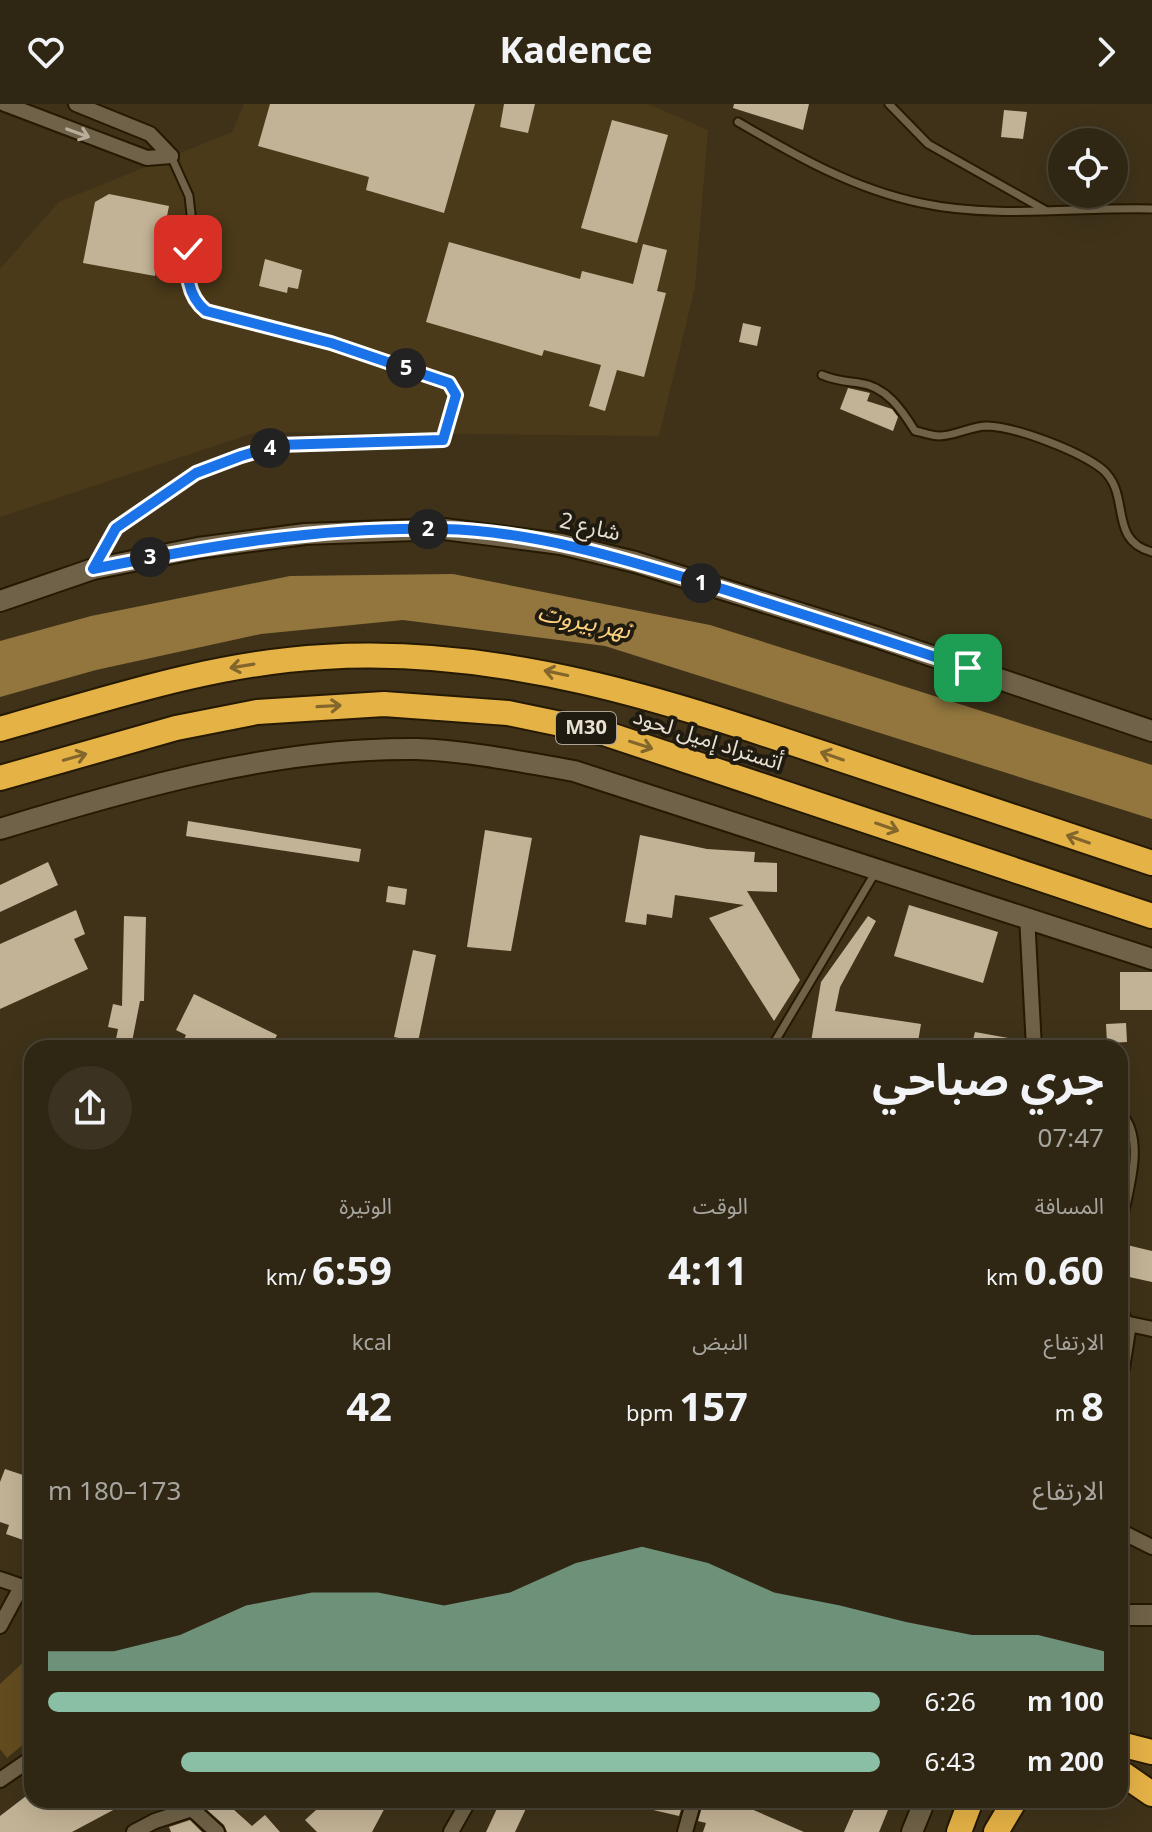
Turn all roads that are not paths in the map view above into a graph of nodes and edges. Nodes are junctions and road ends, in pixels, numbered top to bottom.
1 (5, 104) edge
2 (76, 104) edge
3 (889, 104) edge
4 (738, 122) dead end
5 (171, 156) junction
6 (1152, 209) edge
7 (1047, 211) junction
8 (822, 375) dead end
9 (1152, 552) edge
10 (93, 569) junction
11 (0, 601) edge
12 (0, 729) edge
13 (1152, 731) edge
14 (0, 778) edge
15 (0, 829) edge
16 (1152, 863) edge
17 (876, 871) junction
18 (1027, 916) junction
19 (1152, 916) edge
20 (1152, 959) edge
21 (776, 1040) edge
22 (1034, 1040) edge
23 (1128, 1120) edge
24 (1128, 1186) edge
25 (1129, 1324) joint
26 (1152, 1329) edge
27 (1128, 1330) edge
28 (1128, 1535) edge
29 (1152, 1547) edge
30 (0, 1579) edge
31 (24, 1588) edge
32 (24, 1592) edge
33 (1128, 1615) edge
34 (1152, 1615) edge
35 (0, 1626) edge
36 (1128, 1746) edge
37 (1152, 1752) edge
38 (24, 1764) edge
39 (1128, 1778) edge
40 (0, 1780) edge
41 (1152, 1794) edge
42 (464, 1808) edge
43 (692, 1808) edge
44 (922, 1808) edge
45 (968, 1808) edge
46 (1010, 1808) edge
47 (134, 1832) edge
48 (217, 1832) edge
49 (451, 1832) edge
50 (685, 1832) edge
51 (912, 1832) edge
52 (959, 1832) edge
53 (996, 1832) edge

1 -> 5 street
2 - 5 street
3 - 7 lane
4 - 7 lane
5 - 10 lane
6 - 7 lane
8 - 9 lane
10 - 11 street, شارع 2
10 - 13 street, شارع 2
16 -> 12 highway, أتستراد إميل لحود / M30
14 -> 19 highway, أتستراد إميل لحود / M30
15 - 17 street
17 - 18 street
17 - 21 lane
18 - 20 street
18 - 22 street
23 - 24 lane
25 - 26 street
25 - 27 street
28 - 29 street
30 - 31 street
32 - 35 street
33 - 34 street
36 - 37 highway
38 - 40 street
39 - 41 highway
42 - 49 street
43 - 50 street
44 - 51 street
45 - 52 highway
46 - 53 highway
47 - 48 street

